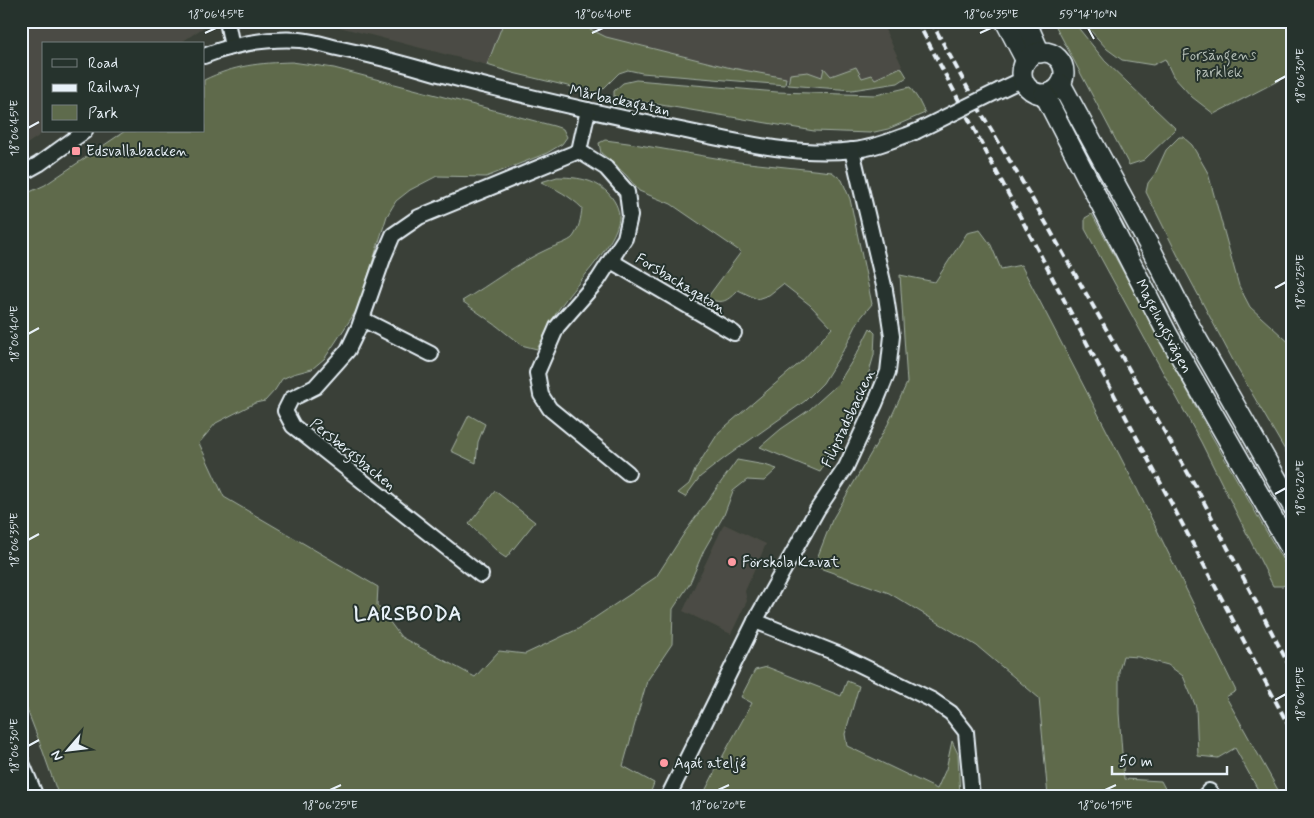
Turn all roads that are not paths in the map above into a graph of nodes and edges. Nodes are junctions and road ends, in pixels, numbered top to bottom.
1 (227, 21) edge
2 (1005, 21) edge
3 (1026, 21) edge
4 (232, 46) junction
5 (205, 56) edge
6 (1030, 64) junction
7 (1061, 84) junction
8 (1044, 94) junction
9 (588, 110) junction
10 (84, 132) edge
11 (852, 150) junction
12 (579, 151) junction
13 (21, 174) edge
14 (611, 260) junction
15 (362, 319) junction
16 (734, 334) dead end
17 (431, 354) dead end
18 (628, 473) dead end
19 (1293, 507) edge
20 (1293, 554) edge
21 (481, 575) dead end
22 (755, 621) junction
23 (21, 761) edge
24 (36, 797) edge
25 (668, 797) edge
26 (972, 797) edge
27 (1204, 797) edge
28 (1214, 797) edge

1 - 4 street
2 - 6 main road
3 - 6 main road
4 - 5 street, Mårbackagatan
4 - 9 street, Mårbackagatan
6 - 7 main road, Magelungsvägen
6 - 8 main road
6 - 11 street, Mårbackagatan, bridge
7 - 8 main road
7 - 19 main road, Magelungsvägen
8 - 20 main road, Magelungsvägen
9 - 11 street, Mårbackagatan
9 - 12 street
10 - 13 street
11 - 22 street, Filipstadsbacken
12 - 14 street, Forsbackagatan
12 - 15 street, Persbergsbacken
14 - 16 street, Forsbackagatan
14 - 18 street, Forsbackagatan
15 - 17 street
15 - 21 street, Persbergsbacken
22 - 25 street, Filipstadsbacken
22 - 26 street
23 - 24 street
27 - 28 street

